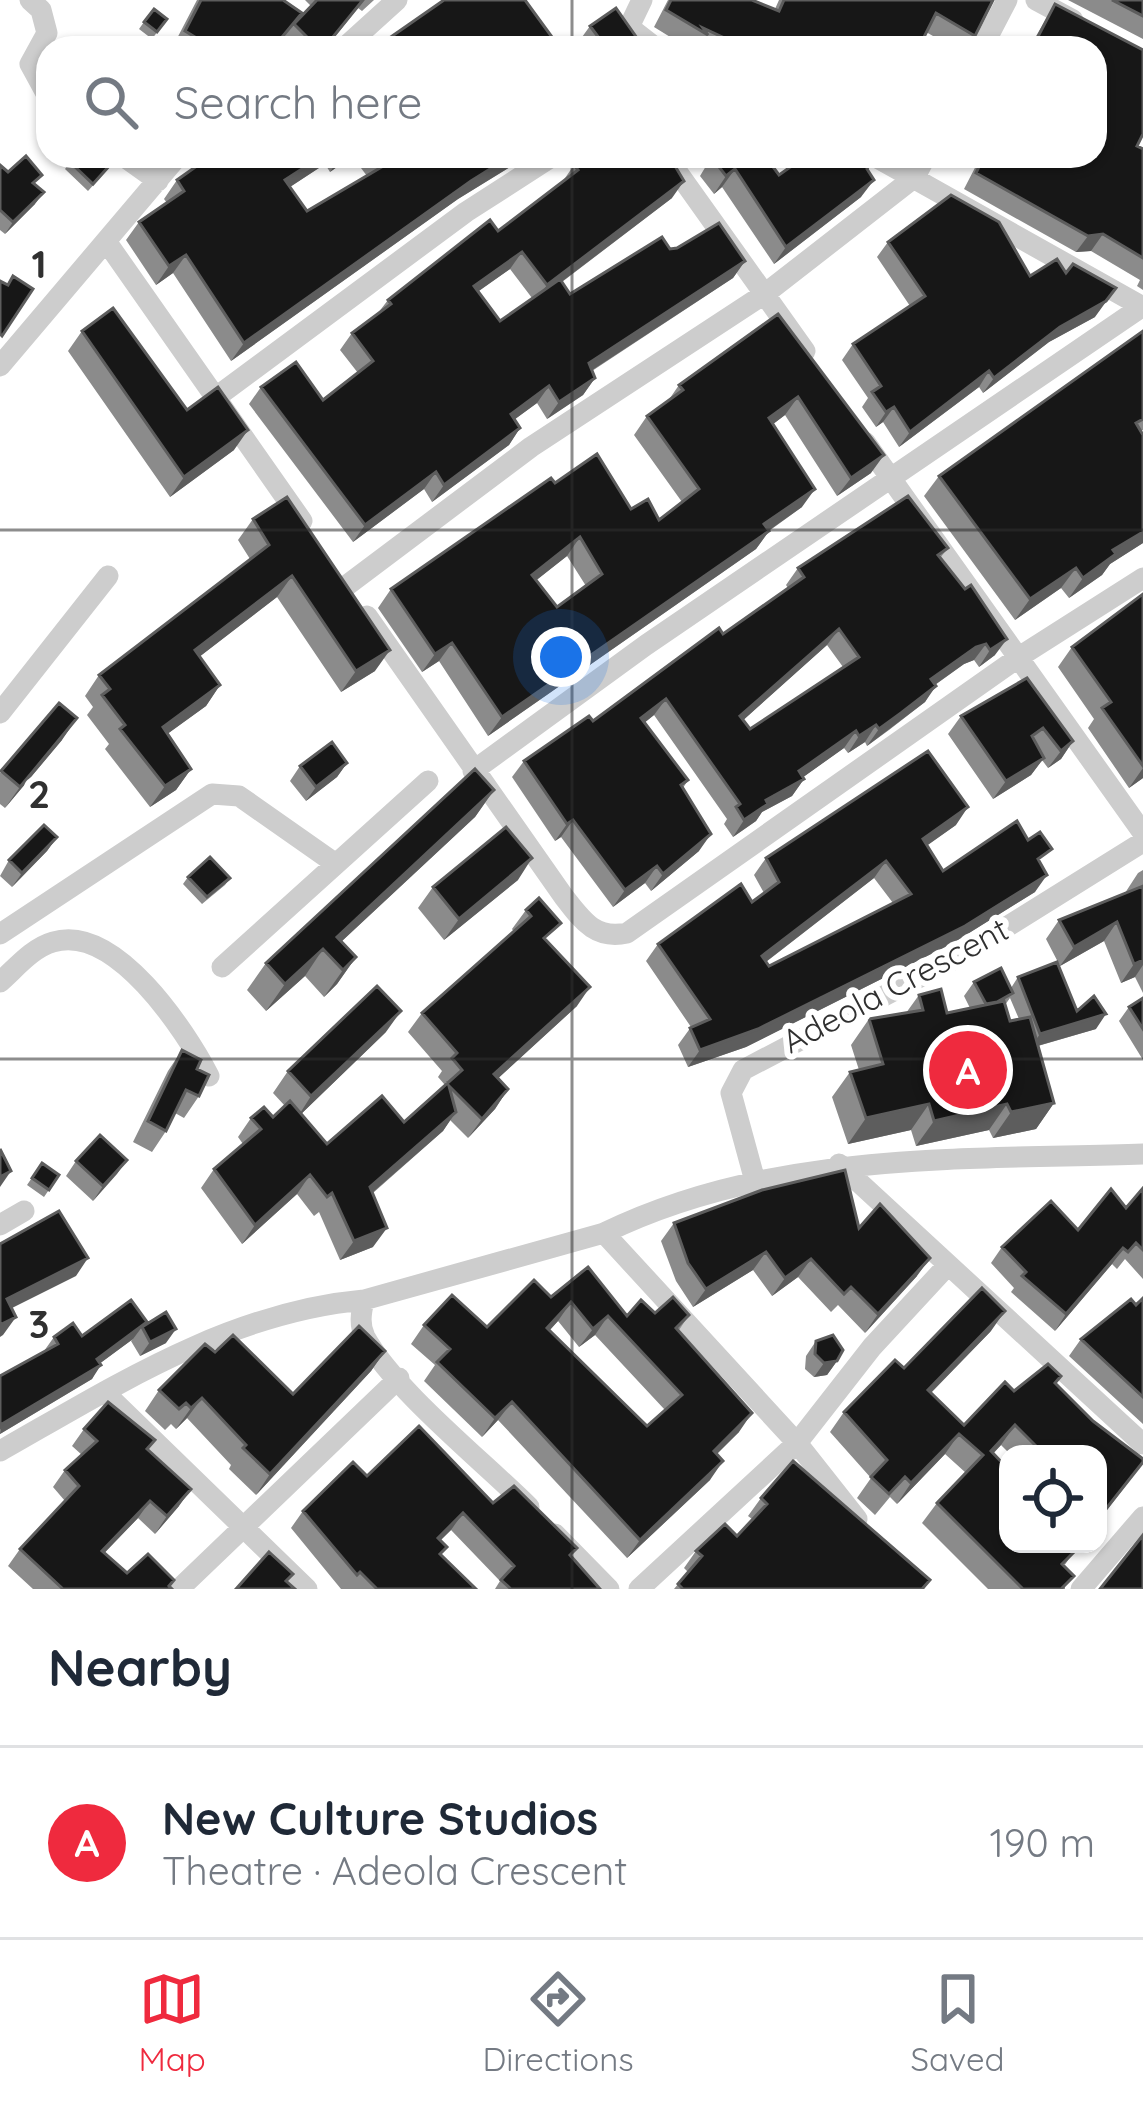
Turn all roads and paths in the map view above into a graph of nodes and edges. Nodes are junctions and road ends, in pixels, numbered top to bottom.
1 (30, 0) edge
2 (397, 0) edge
3 (642, 0) edge
4 (1007, 0) edge
5 (1036, 0) edge
6 (1089, 28) edge
7 (45, 36) edge
8 (357, 36) edge
9 (641, 36) edge
10 (988, 36) edge
11 (140, 168) edge
12 (168, 168) edge
13 (534, 168) edge
14 (675, 168) edge
15 (897, 168) edge
16 (920, 168) edge
17 (915, 177) junction
18 (158, 181) junction
19 (108, 244) junction
20 (766, 293) junction
21 (1143, 307) edge
22 (0, 366) edge
23 (816, 368) edge
24 (219, 395) junction
25 (853, 424) edge
26 (890, 480) junction
27 (333, 566) junction
28 (109, 576) dead end
29 (1143, 578) edge
30 (1019, 657) junction
31 (0, 712) edge
32 (473, 771) junction
33 (428, 781) dead end
34 (1136, 806) edge
35 (1143, 832) edge
36 (1143, 842) edge
37 (336, 864) junction
38 (0, 934) edge
39 (221, 967) dead end
40 (0, 982) edge
41 (209, 1076) edge
42 (1143, 1154) edge
43 (839, 1164) junction
44 (754, 1179) junction
45 (24, 1211) dead end
46 (0, 1226) edge
47 (604, 1233) junction
48 (946, 1267) junction
49 (364, 1300) junction
50 (399, 1378) junction
51 (104, 1392) junction
52 (797, 1444) junction
53 (1143, 1444) edge
54 (0, 1451) edge
55 (1143, 1517) edge
56 (241, 1526) junction
57 (868, 1530) edge
58 (178, 1589) edge
59 (307, 1589) edge
60 (609, 1589) edge
61 (639, 1589) edge
62 (1081, 1589) edge

1 - 7 street
2 - 8 street
3 - 9 street
4 - 10 street
5 - 6 street
11 - 18 street
12 - 18 street
13 - 24 street
14 - 20 street
15 - 17 street
16 - 17 street
17 - 20 street
17 - 21 street
18 - 19 street
19 - 22 street
19 - 24 street
20 - 23 street
20 - 27 street
21 - 26 street
24 - 27 street
25 - 26 street
26 - 30 street
26 - 32 street
27 - 32 street
28 - 31 street
29 - 30 street
30 - 32 street
30 - 34 street
33 - 37 street
34 - 35 street
36 - 44 street, Adeola Crescent
37 - 38 street
37 - 39 street
40 - 41 street
42 - 43 street
43 - 44 street
43 - 48 street
44 - 47 street
45 - 46 street
47 - 49 street
47 - 52 street
48 - 52 street
48 - 53 street
49 - 50 street
49 - 51 street
50 - 56 street
50 - 60 street
51 - 54 street
51 - 56 street
52 - 57 street
52 - 61 street
55 - 62 street
56 - 58 street
56 - 59 street

